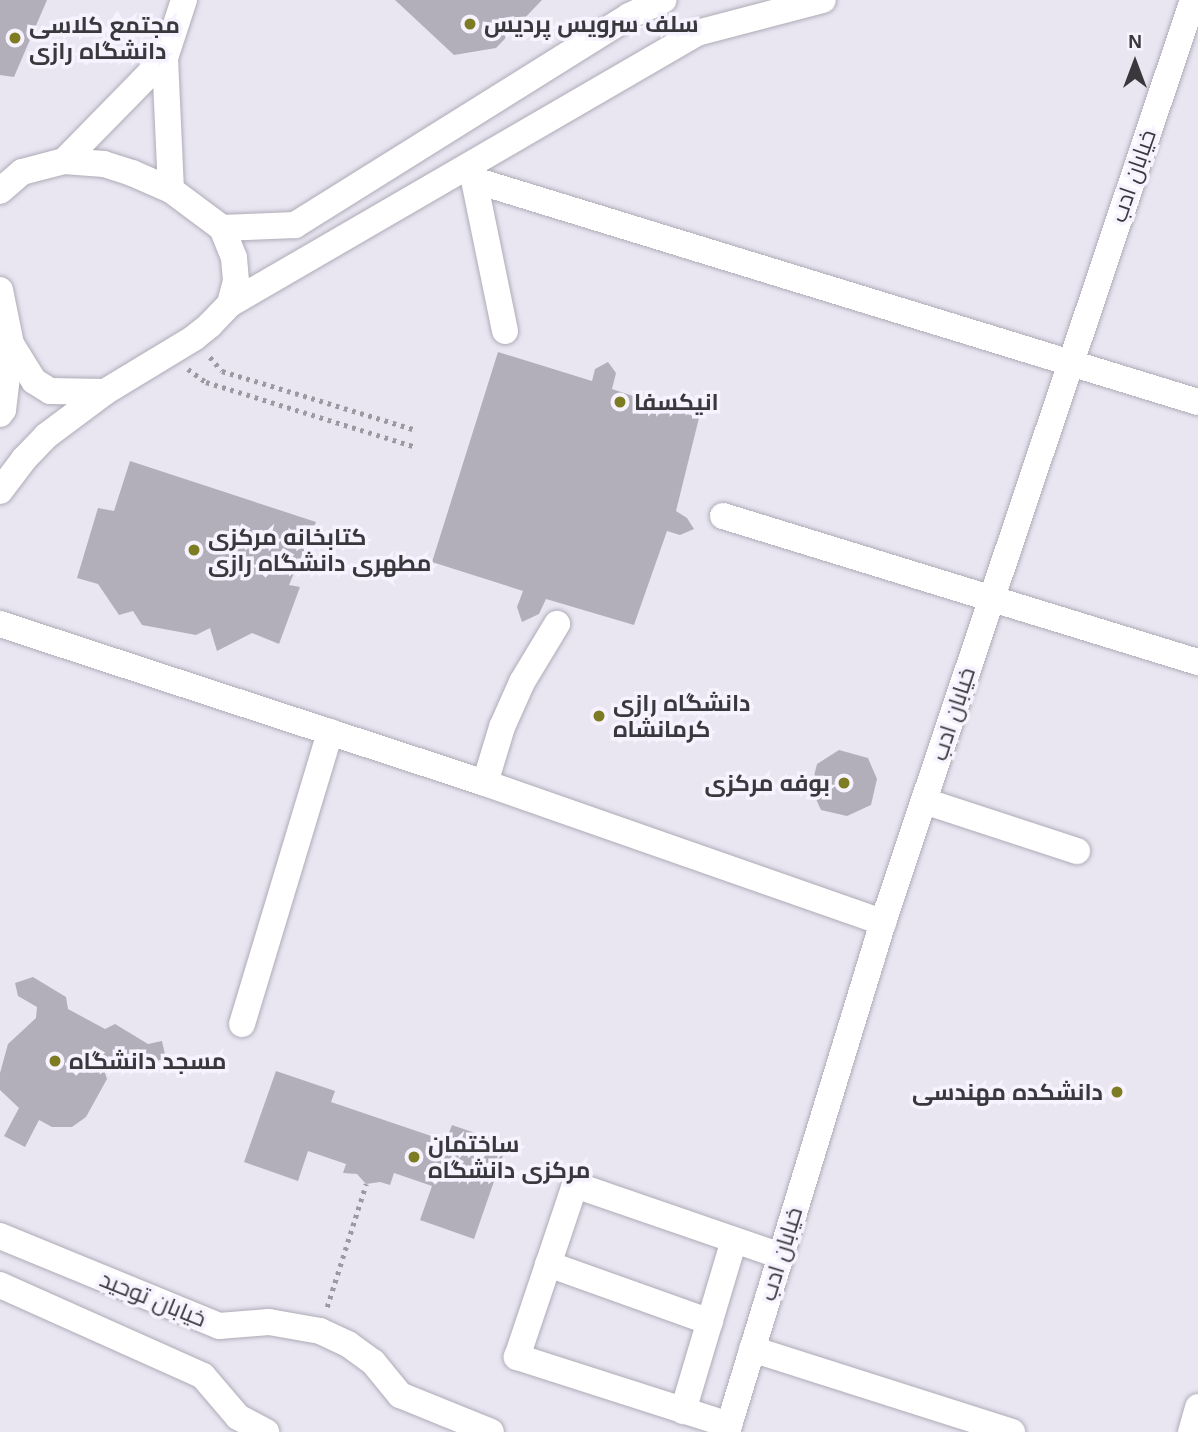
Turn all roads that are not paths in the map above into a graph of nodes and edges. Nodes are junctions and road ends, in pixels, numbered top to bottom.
1 (184, 0) edge
2 (664, 0) edge
3 (823, 0) edge
4 (1193, 0) edge
5 (165, 58) junction
6 (64, 161) junction
7 (11, 167) edge
8 (170, 190) junction
9 (0, 191) edge
10 (222, 229) junction
11 (0, 290) edge
12 (230, 304) junction
13 (505, 331) dead end
14 (11, 344) junction
15 (1070, 360) junction
16 (105, 392) junction
17 (1198, 401) edge
18 (0, 414) edge
19 (0, 491) edge
20 (723, 516) dead end
21 (991, 600) junction
22 (0, 624) edge
23 (557, 624) dead end
24 (1198, 662) edge
25 (330, 732) junction
26 (485, 783) junction
27 (924, 801) junction
28 (1077, 852) dead end
29 (883, 922) junction
30 (242, 1024) dead end
31 (0, 1236) edge
32 (734, 1240) junction
33 (781, 1256) junction
34 (548, 1264) junction
35 (0, 1285) edge
36 (710, 1322) junction
37 (752, 1349) junction
38 (1198, 1407) edge
39 (683, 1411) junction
40 (239, 1424) edge
41 (728, 1429) edge
42 (266, 1432) edge
43 (491, 1432) edge
44 (1012, 1432) edge
45 (1191, 1432) edge

1 - 5 street
2 - 10 street
3 - 12 street
4 - 15 street, خیابان ادب
5 - 6 street
5 - 8 street
6 - 7 street
6 - 8 street
7 - 9 street
8 - 10 street
10 - 12 street
11 - 14 street
12 - 16 street
13 - 15 street
14 - 16 street
14 - 18 street
15 - 17 street
15 - 21 street, خیابان ادب
16 - 19 street
20 - 21 street
21 - 24 street
21 - 27 street, خیابان ادب
22 - 25 street
23 - 26 street
25 - 26 street
25 - 30 street
26 - 29 street
27 - 28 street
27 - 29 street, خیابان ادب
29 - 33 street, خیابان ادب
31 - 43 street, خیابان توحید
32 - 33 street
32 - 34 street
32 - 36 street
33 - 37 street, خیابان ادب
34 - 36 street
34 - 39 street
35 - 40 street, خیابان توحید
36 - 39 street
37 - 41 street, خیابان ادب
37 - 44 street
38 - 45 street
39 - 41 street
40 - 42 street, خیابان توحید

